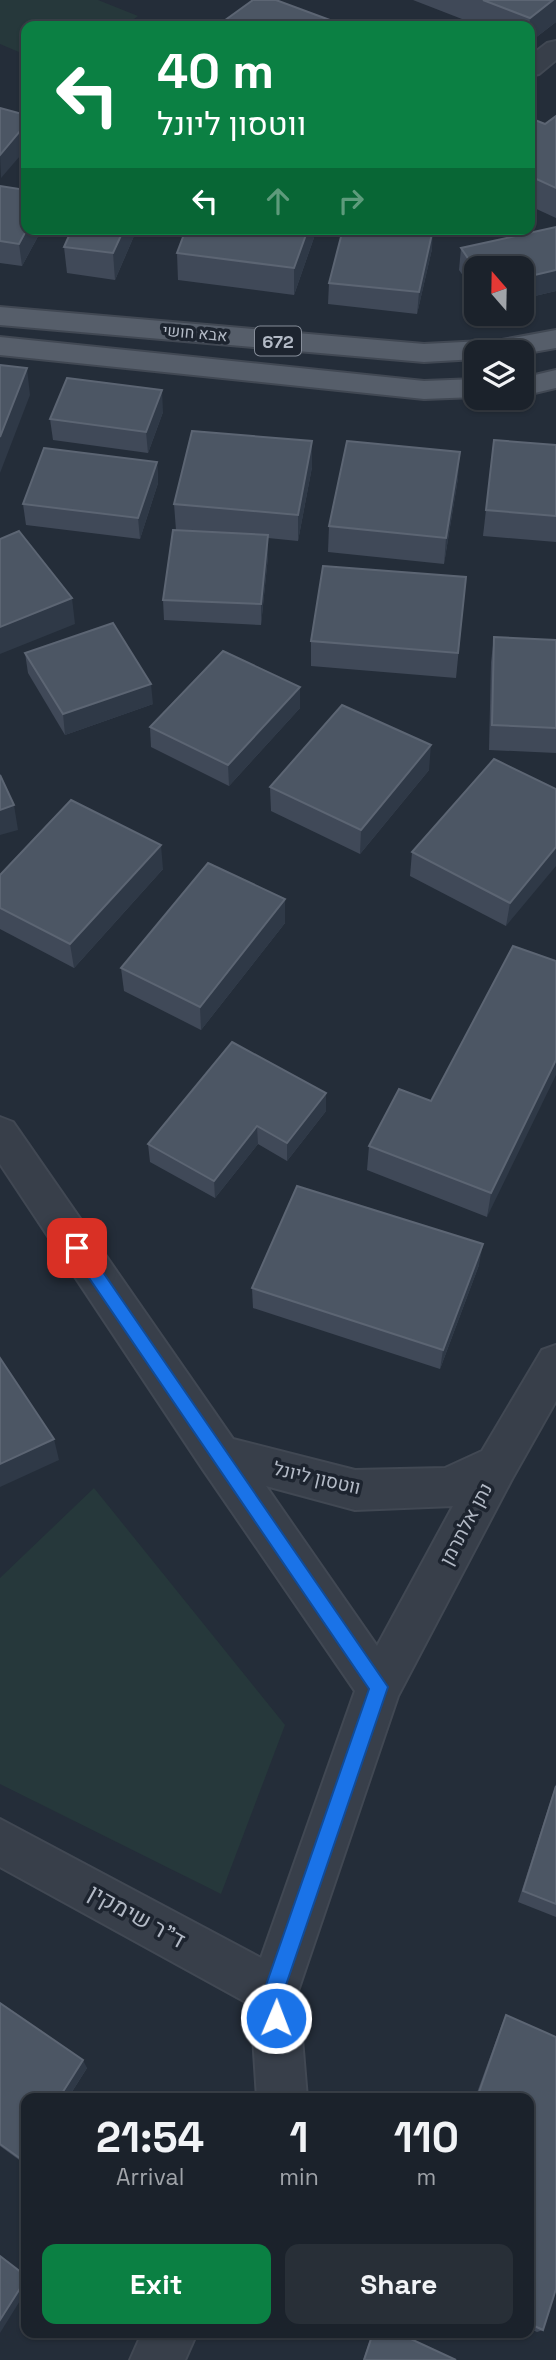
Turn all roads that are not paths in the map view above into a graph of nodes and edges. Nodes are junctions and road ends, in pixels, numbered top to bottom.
1 (556, 48) edge
2 (535, 66) edge
3 (535, 72) edge
4 (556, 80) edge
5 (0, 316) edge
6 (556, 339) edge
7 (0, 346) edge
8 (556, 379) edge
9 (534, 384) edge
10 (464, 388) edge
11 (0, 1133) edge
12 (556, 1363) edge
13 (217, 1454) junction
14 (497, 1465) junction
15 (379, 1687) junction
16 (0, 1842) edge
17 (274, 1991) junction
18 (282, 2093) edge
19 (169, 2338) edge
20 (156, 2360) edge

1 - 2 street
3 - 4 street
5 - 6 main road, אבא חושי / 672
7 - 10 main road, אבא חושי / 672
8 - 9 main road
11 - 13 street
12 - 14 street, נתן אלתרמן
13 - 14 street, ווטסון ליונל
13 - 15 street
14 - 15 street, נתן אלתרמן
15 - 17 street, נתן אלתרמן
16 - 17 street, ד"ר שימקין
17 - 18 street
19 - 20 street

